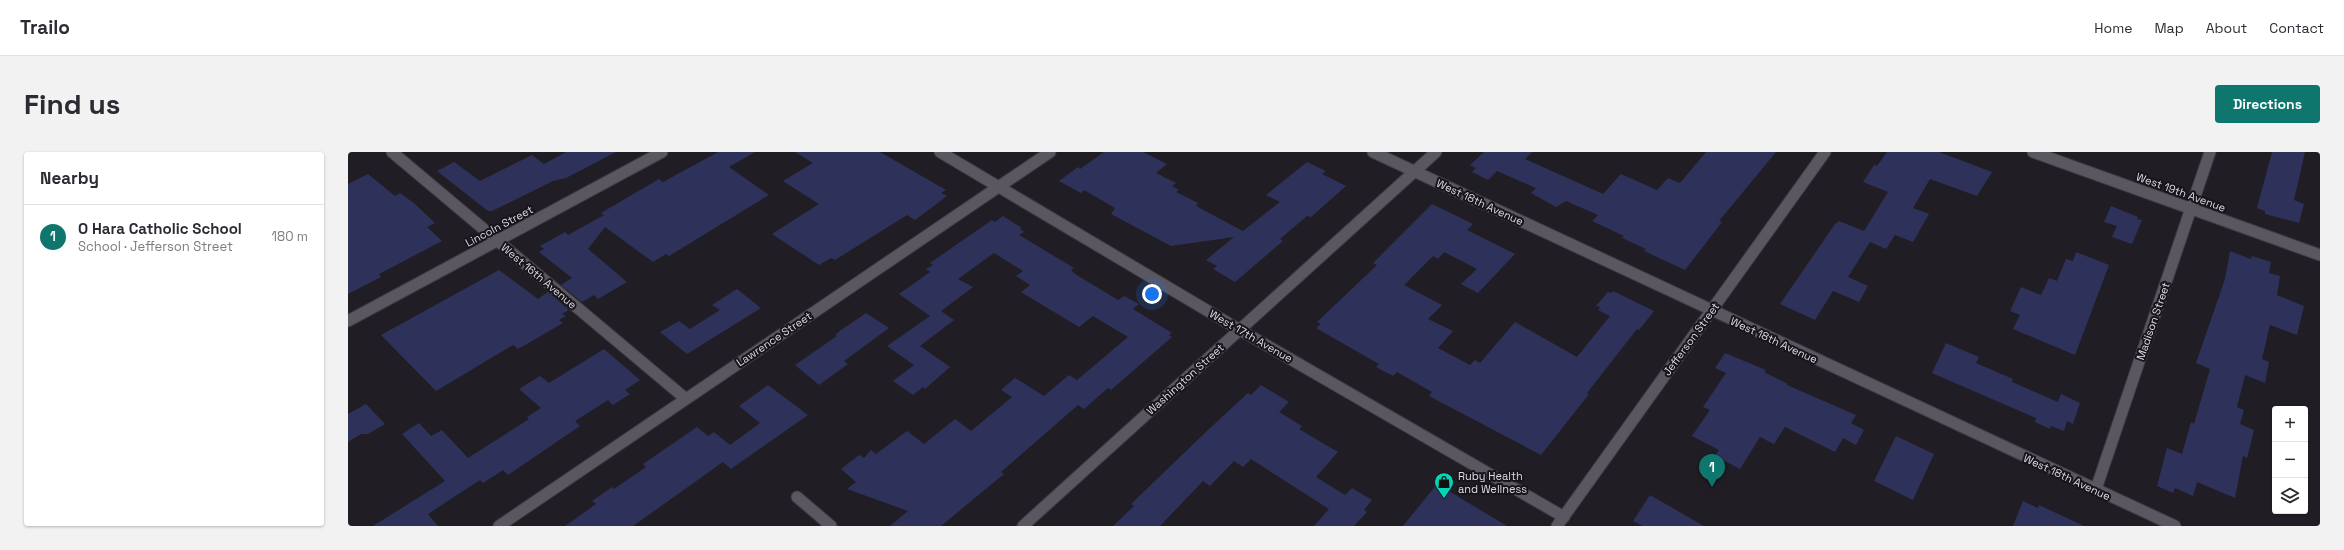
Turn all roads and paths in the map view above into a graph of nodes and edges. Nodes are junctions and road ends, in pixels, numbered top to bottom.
1 (392, 152) edge
2 (662, 152) edge
3 (940, 152) edge
4 (1050, 152) edge
5 (1373, 152) edge
6 (1436, 152) edge
7 (1825, 152) edge
8 (2033, 152) edge
9 (2210, 152) edge
10 (1415, 172) junction
11 (998, 187) junction
12 (2191, 209) junction
13 (497, 241) junction
14 (2320, 255) edge
15 (1712, 310) junction
16 (348, 321) edge
17 (1240, 330) junction
18 (686, 399) junction
19 (2096, 490) junction
20 (797, 497) dead end
21 (1560, 522) edge
22 (499, 526) edge
23 (831, 526) edge
24 (1023, 526) edge
25 (2175, 526) edge

1 - 13 street, West 16th Avenue
2 - 13 street, Lincoln Street
3 - 11 street, West 17th Avenue
4 - 11 street, Lawrence Street
5 - 10 street, West 18th Avenue
6 - 10 street, Washington Street
7 - 15 street, Jefferson Street
8 - 12 street, West 19th Avenue
9 - 12 street, Madison Street
10 - 15 street, West 18th Avenue
10 - 17 street, Washington Street
11 - 17 street, West 17th Avenue
11 - 18 street, Lawrence Street
12 - 14 street, West 19th Avenue
12 - 19 street, Madison Street
13 - 16 street, Lincoln Street
13 - 18 street, West 16th Avenue
15 - 19 street, West 18th Avenue
15 - 21 street, Jefferson Street
17 - 21 street, West 17th Avenue
17 - 24 street, Washington Street
18 - 22 street, Lawrence Street
19 - 25 street, West 18th Avenue
20 - 23 street

